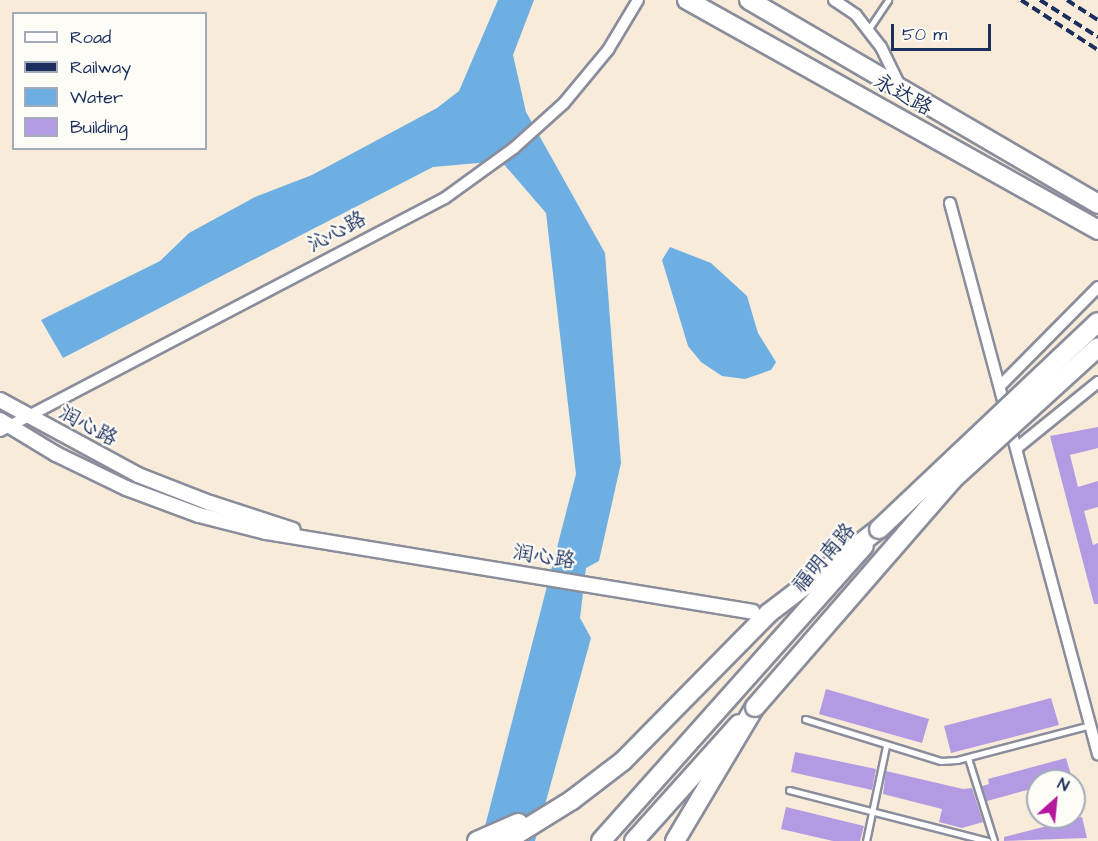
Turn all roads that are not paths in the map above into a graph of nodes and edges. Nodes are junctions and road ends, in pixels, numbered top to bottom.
1 (638, 0) edge
2 (687, 0) edge
3 (749, 0) edge
4 (834, 0) edge
5 (888, 0) edge
6 (868, 30) junction
7 (903, 91) junction
8 (950, 203) dead end
9 (1098, 204) edge
10 (1098, 230) edge
11 (1098, 287) edge
12 (1098, 322) edge
13 (1098, 347) edge
14 (1098, 382) edge
15 (1001, 385) junction
16 (0, 400) edge
17 (27, 417) junction
18 (3, 425) edge
19 (1018, 447) junction
20 (879, 529) junction
21 (329, 542) junction
22 (752, 612) dead end
23 (755, 707) junction
24 (805, 719) dead end
25 (1090, 725) junction
26 (886, 746) junction
27 (1098, 754) edge
28 (968, 758) junction
29 (789, 790) dead end
30 (572, 800) junction
31 (873, 812) junction
32 (477, 841) edge
33 (506, 841) edge
34 (601, 841) edge
35 (634, 841) edge
36 (675, 841) edge
37 (866, 841) edge
38 (988, 841) edge
39 (994, 841) edge

1 - 17 street, 沁心路
2 - 10 main road, 永达路
3 - 7 main road, 永达路
4 - 6 street
5 - 6 lane
6 - 7 street
7 - 9 main road, 永达路
8 - 15 street
11 - 15 street
12 - 20 main road, 福明南路, bridge
13 - 23 main road, bridge
14 - 19 street
15 - 19 street
16 - 17 street, 润心路
17 - 18 street, 沁心路
17 - 21 street, 润心路
18 - 21 street, 润心路
19 - 25 street
20 - 30 main road
20 - 34 main road, 福明南路
21 - 22 street, 润心路
23 - 35 main road
23 - 36 main road
24 - 26 lane
25 - 27 street
25 - 28 lane
26 - 28 lane
26 - 31 lane
28 - 39 lane
29 - 31 lane
30 - 32 main road
30 - 33 main road
31 - 37 lane
31 - 38 lane

